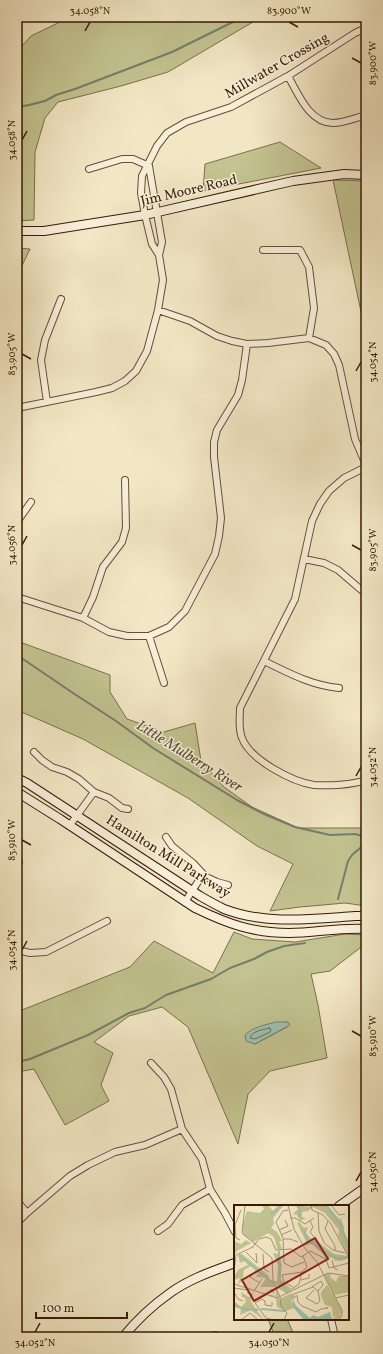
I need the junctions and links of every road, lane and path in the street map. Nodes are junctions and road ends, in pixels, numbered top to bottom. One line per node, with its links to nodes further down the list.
1 (366, 28): 2 (street, Millwater Crossing)
2 (288, 76): 3 (street); 4 (street, Millwater Crossing)
3 (366, 115)
4 (148, 166): 5 (street); 7 (street); 8 (street, Millwater Crossing)
5 (89, 169)
6 (366, 175): 7 (street, Jim Moore Road)
7 (157, 211): 8 (street, Jim Moore Road); 11 (street)
8 (145, 215): 9 (street, Jim Moore Road); 11 (street, Millwater Crossing)
9 (17, 231)
10 (263, 250): 14 (street)
11 (159, 256): 13 (street)
12 (61, 299): 16 (street)
13 (158, 310): 15 (street); 16 (street)
14 (309, 338): 15 (street); 18 (street)
15 (247, 344): 26 (street)
16 (47, 402): 17 (street)
17 (17, 408)
18 (366, 466): 22 (street)
19 (125, 480): 25 (street)
20 (31, 502): 21 (street)
21 (17, 522)
22 (304, 558): 23 (street); 27 (street)
23 (366, 594)
24 (17, 597): 25 (street)
25 (83, 618): 26 (street)
26 (149, 636): 28 (street)
27 (264, 661): 29 (street); 32 (street)
28 (164, 683)
29 (339, 688)
30 (34, 752): 34 (street)
31 (17, 778): 36 (street, Hamilton Mill Parkway)
32 (366, 780)
33 (17, 792): 37 (street, Hamilton Mill Parkway)
34 (94, 792): 35 (street); 36 (street)
35 (128, 809)
36 (76, 815): 37 (street); 41 (street, Hamilton Mill Parkway)
37 (70, 826): 42 (street, Hamilton Mill Parkway)
38 (166, 837): 39 (street)
39 (203, 874): 40 (street); 41 (street)
40 (228, 885)
41 (192, 891): 42 (street); 43 (street, Hamilton Mill Parkway)
42 (185, 902): 45 (street, Hamilton Mill Parkway)
43 (366, 916)
44 (107, 921): 46 (street)
45 (366, 929)
46 (17, 950)
47 (150, 1063): 48 (street)
48 (182, 1129): 50 (street); 53 (street)
49 (366, 1187): 52 (street)
50 (210, 1189): 55 (street); 56 (street)
51 (17, 1201): 53 (street)
52 (340, 1205)
53 (27, 1213): 54 (street)
54 (17, 1223)
55 (234, 1230)
56 (158, 1231)
57 (234, 1263): 59 (street)
58 (331, 1320): 62 (street)
59 (123, 1337)
60 (207, 1337): 61 (street)
61 (218, 1337)
62 (335, 1337)

